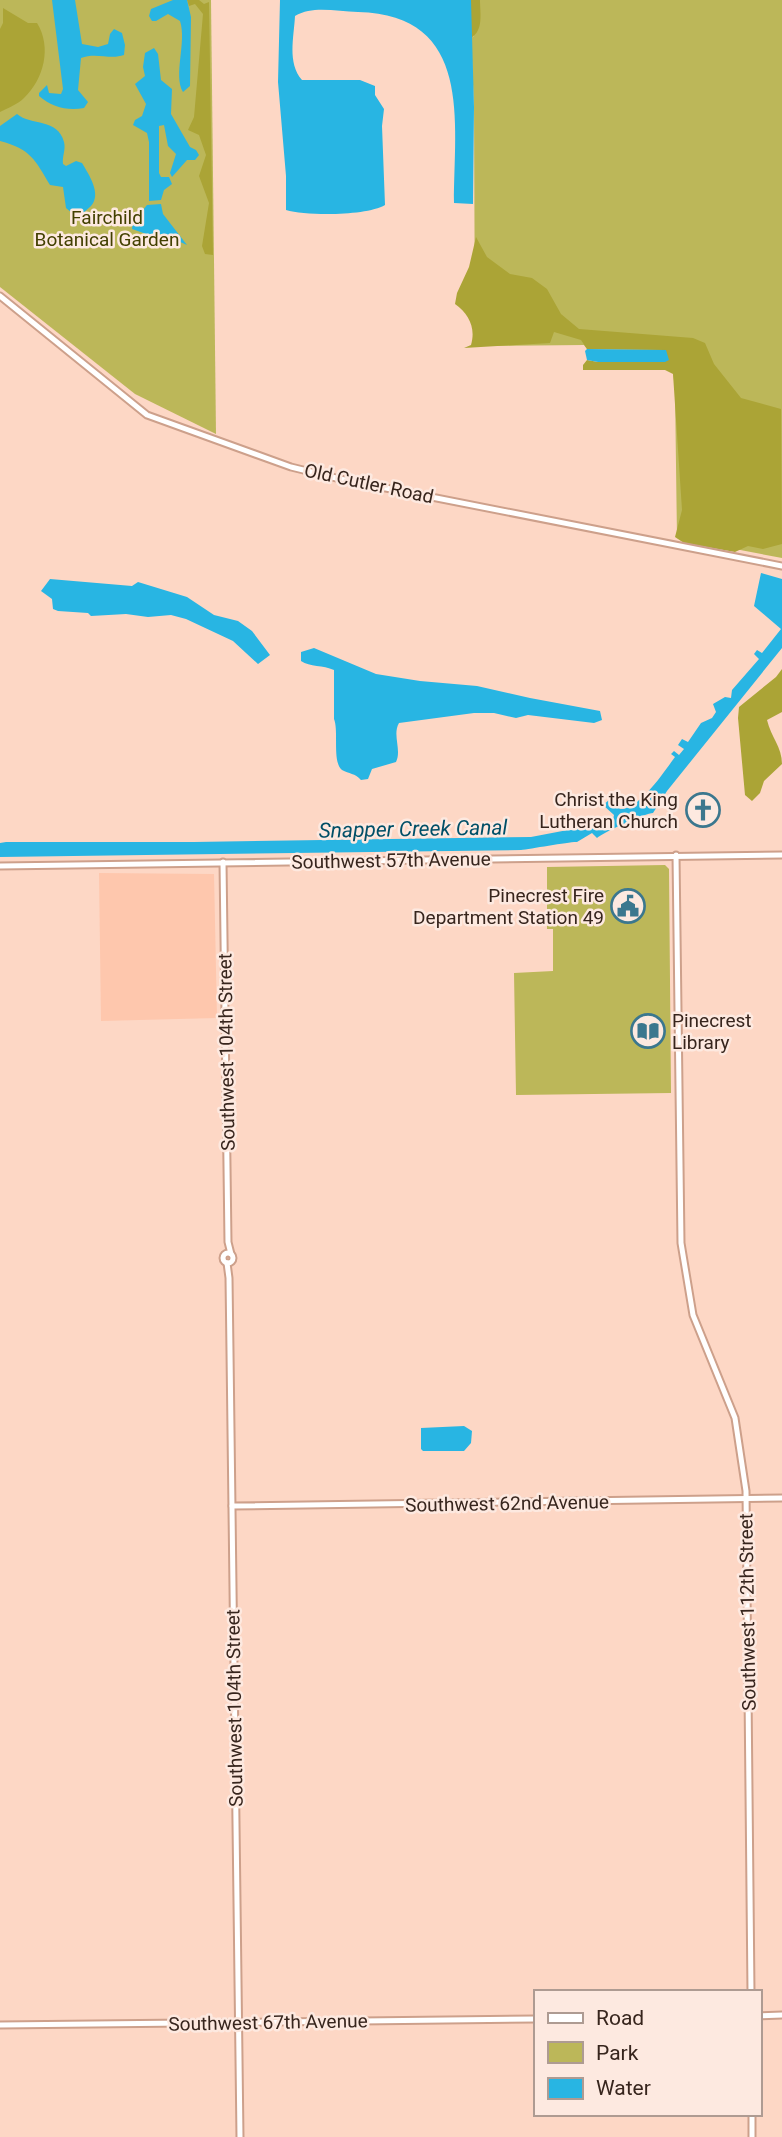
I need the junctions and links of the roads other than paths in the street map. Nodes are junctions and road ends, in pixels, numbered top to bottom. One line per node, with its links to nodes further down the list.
1 (0, 296): 2 (main road, Old Cutler Road)
2 (782, 566)
3 (676, 855): 4 (main road, Southwest 57th Avenue); 5 (main road, Southwest 57th Avenue); 8 (main road, Southwest 112th Street)
4 (782, 855)
5 (223, 862): 6 (main road, Southwest 57th Avenue); 9 (main road, Southwest 104th Street)
6 (0, 866)
7 (782, 1498): 8 (main road, Southwest 62nd Avenue)
8 (746, 1499): 9 (main road, Southwest 62nd Avenue); 10 (main road, Southwest 112th Street)
9 (232, 1507): 14 (main road, Southwest 104th Street)
10 (751, 1990)
11 (782, 2015): 12 (main road)
12 (761, 2016)
13 (534, 2019): 14 (main road, Southwest 67th Avenue)
14 (238, 2021): 15 (main road, Southwest 67th Avenue); 17 (main road, Southwest 104th Street)
15 (0, 2025)
16 (752, 2116): 18 (main road)
17 (240, 2137)
18 (752, 2137)

